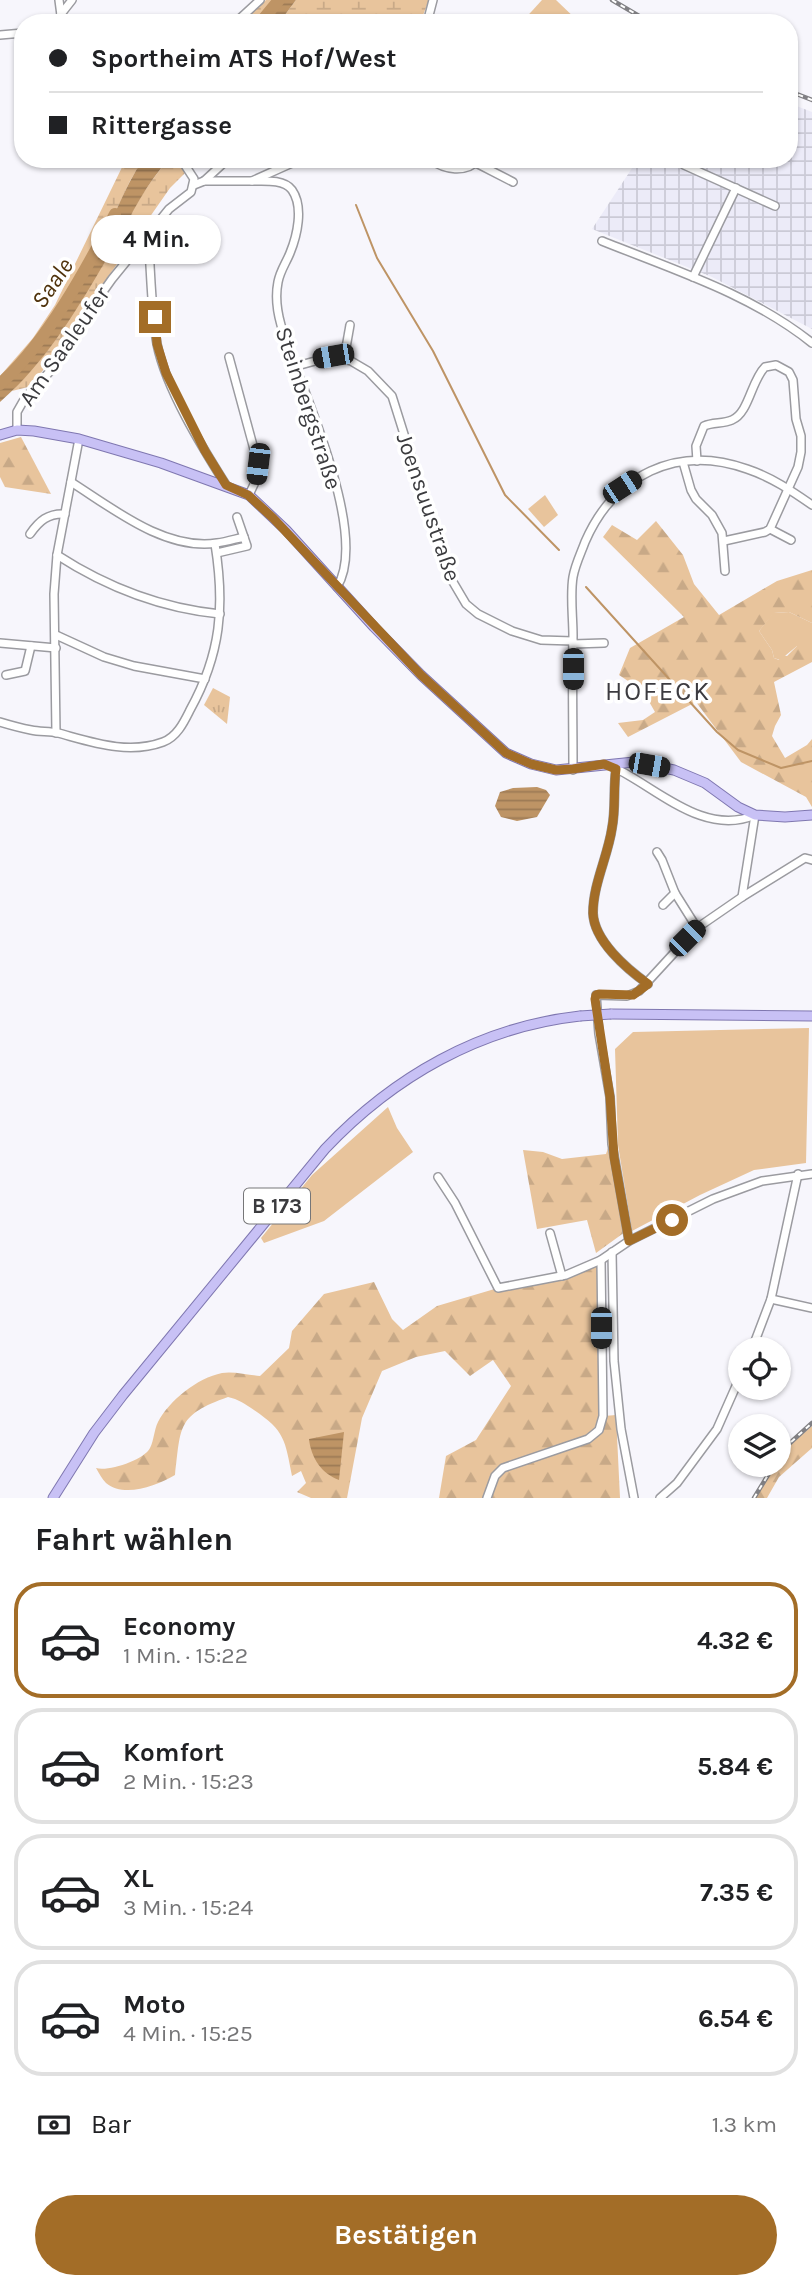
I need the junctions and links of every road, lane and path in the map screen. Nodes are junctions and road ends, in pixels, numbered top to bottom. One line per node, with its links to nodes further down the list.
1 (61, 0): 2 (street)
2 (72, 0): 4 (street)
3 (260, 0): 5 (street)
4 (62, 14)
5 (245, 14)
6 (187, 168): 14 (street)
7 (218, 168): 11 (street)
8 (281, 168): 12 (street)
9 (490, 168): 13 (street)
10 (691, 168): 15 (street)
11 (204, 181): 12 (street); 14 (street)
12 (251, 181): 24 (street, Steinbergstraße)
13 (513, 182)
14 (194, 185): 17 (street, Am Saaleufer)
15 (736, 188): 16 (street); 19 (street)
16 (775, 206)
17 (148, 235): 25 (street, Am Saaleufer); 33 (street)
18 (602, 241): 19 (street)
19 (693, 277): 21 (street)
20 (350, 325): 23 (street)
21 (812, 343)
22 (229, 357): 35 (street)
23 (344, 359): 24 (street); 51 (street, Joensuustraße)
24 (297, 366): 48 (street, Steinbergstraße)
25 (17, 430): 27 (main road); 29 (main road)
26 (812, 434): 28 (street)
27 (0, 435)
28 (801, 436): 30 (street); 34 (street)
29 (79, 439): 32 (street); 33 (main road)
30 (697, 461): 31 (street); 34 (street)
31 (683, 462): 43 (street); 51 (street)
32 (71, 482): 37 (street); 44 (street)
33 (225, 484): 35 (main road)
34 (788, 488): 36 (street); 39 (street)
35 (248, 495): 48 (main road)
36 (812, 505)
37 (65, 514): 40 (street); 46 (street)
38 (237, 517): 41 (street)
39 (769, 529): 42 (street); 43 (street)
40 (30, 534)
41 (244, 537): 44 (street); 45 (street)
42 (792, 540)
43 (724, 541): 47 (street)
44 (215, 544): 45 (street)
45 (217, 553): 49 (street)
46 (57, 555): 49 (street); 50 (street)
47 (725, 571)
48 (337, 587): 61 (main road)
49 (220, 614): 57 (street)
50 (56, 635): 55 (street); 57 (street)
51 (573, 642): 53 (street, Joensuustraße); 61 (street)
52 (0, 643): 54 (street)
53 (604, 643)
54 (32, 646): 55 (street); 56 (street)
55 (56, 649): 59 (street)
56 (6, 675)
57 (205, 679): 59 (street)
58 (0, 722): 59 (street)
59 (56, 733)
60 (604, 764): 61 (main road); 62 (street); 63 (main road)
61 (573, 769)
62 (616, 769): 63 (street); 71 (street)
63 (755, 814): 64 (main road); 68 (street)
64 (812, 815)
65 (657, 852): 67 (street)
66 (812, 860): 68 (street)
67 (675, 893): 69 (street); 70 (street)
68 (742, 897): 70 (street)
69 (663, 905)
70 (697, 928): 71 (street)
71 (648, 984): 77 (street)
72 (812, 1016): 85 (main road, B 173, bridge)
73 (798, 1174): 74 (street); 77 (street); 81 (street)
74 (812, 1174)
75 (438, 1177): 80 (street)
76 (550, 1233): 80 (street)
77 (629, 1241): 78 (street)
78 (612, 1252): 79 (street); 87 (street)
79 (601, 1260): 80 (street); 86 (street)
80 (562, 1276)
81 (771, 1299): 82 (street); 83 (street)
82 (812, 1308)
83 (757, 1337)
84 (730, 1400): 88 (street)
85 (53, 1498)
86 (487, 1498)
87 (634, 1498)
88 (660, 1498)

